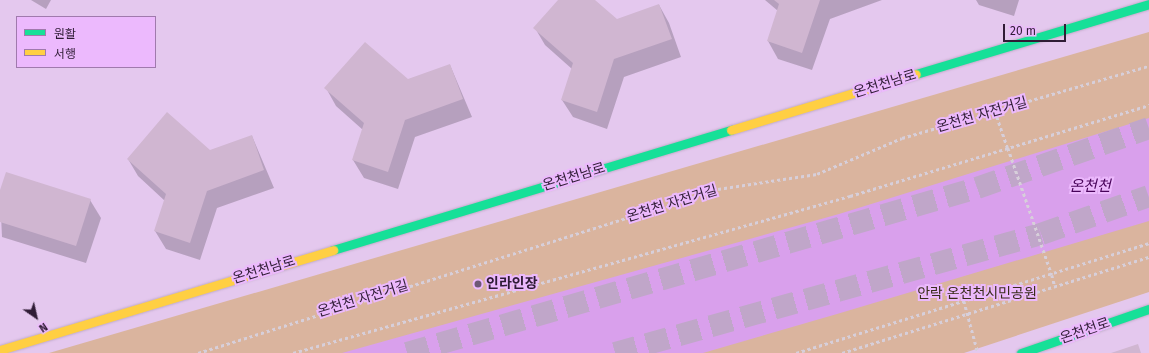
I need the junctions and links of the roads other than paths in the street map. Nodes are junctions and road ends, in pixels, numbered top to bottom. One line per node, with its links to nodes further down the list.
1 (1149, 4): 3 (street, 온천천남로)
2 (1149, 309): 4 (street, 온천천로)
3 (0, 350)
4 (1021, 353)

